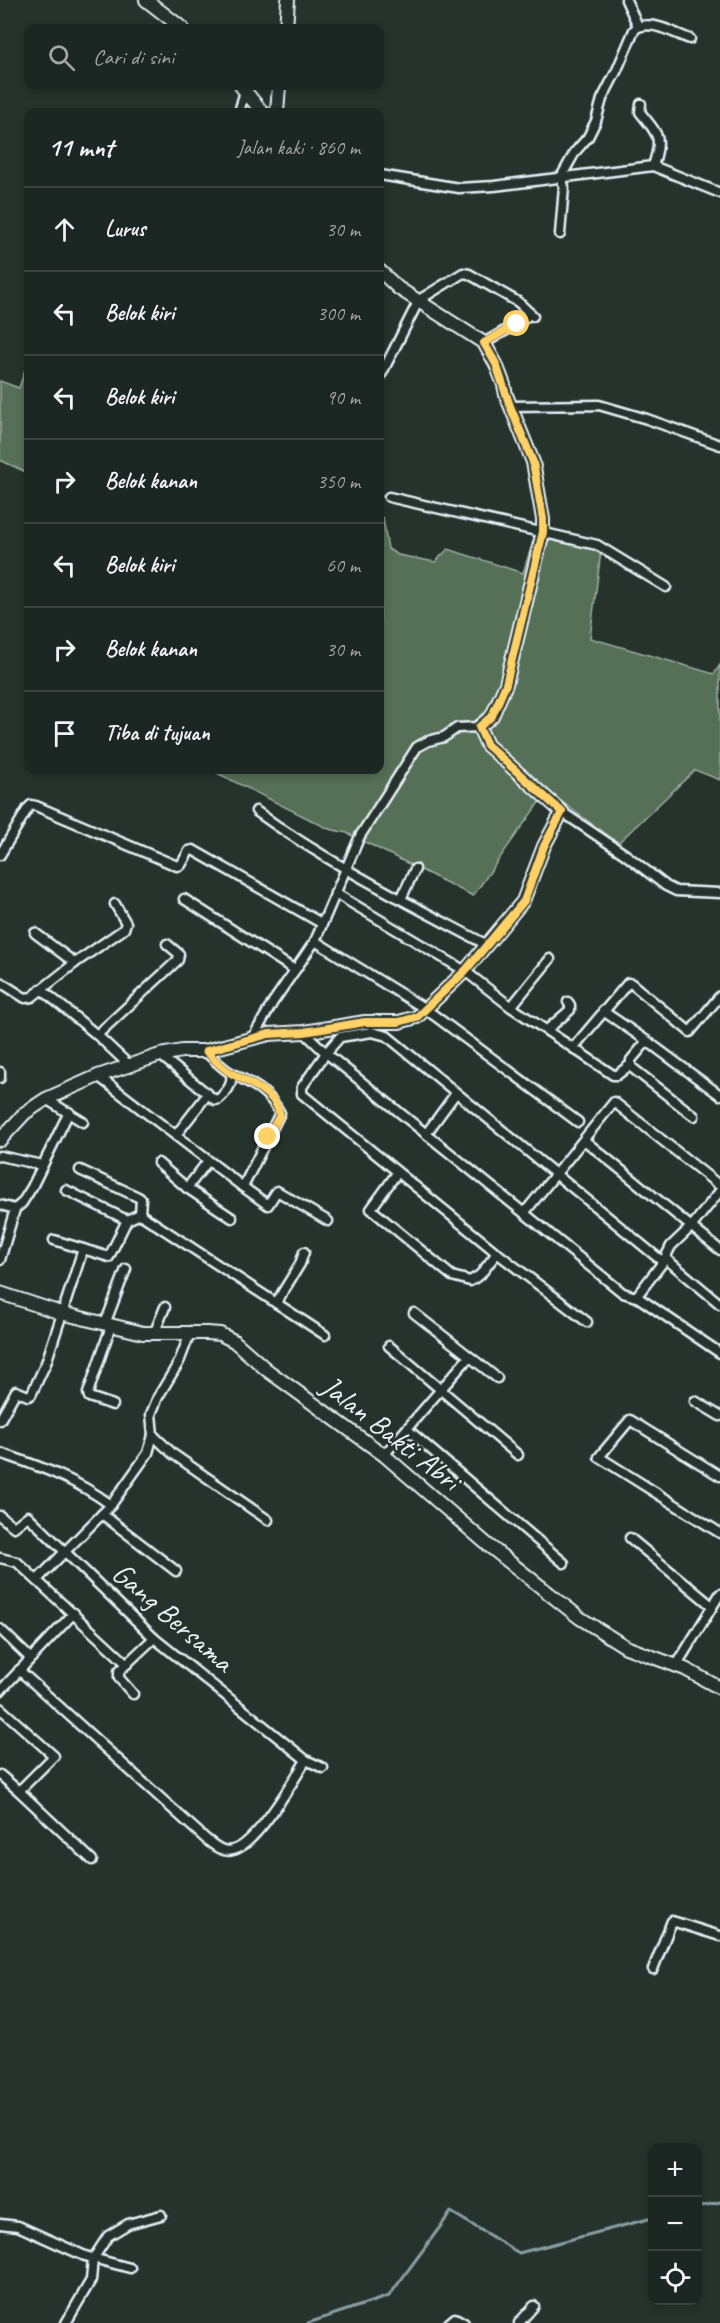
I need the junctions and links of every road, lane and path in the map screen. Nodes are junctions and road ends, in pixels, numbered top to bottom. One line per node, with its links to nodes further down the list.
1 (146, 0): 4 (street)
2 (288, 0): 5 (street)
3 (626, 0): 6 (street)
4 (177, 24)
5 (286, 24)
6 (638, 26): 7 (street); 17 (street)
7 (690, 39)
8 (243, 90): 12 (street)
9 (245, 90): 13 (street)
10 (279, 90): 14 (street)
11 (641, 104): 15 (street)
12 (239, 108)
13 (259, 108)
14 (277, 108)
15 (653, 166): 17 (street); 18 (street)
16 (384, 176): 17 (street)
17 (561, 177): 19 (street)
18 (720, 193)
19 (560, 234)
20 (384, 276): 21 (street)
21 (419, 300): 22 (street); 22 (street); 23 (street)
22 (484, 343): 24 (street)
23 (384, 369)
24 (510, 406): 25 (street); 27 (street)
25 (720, 445)
26 (389, 497): 27 (street)
27 (543, 532): 28 (street); 29 (street)
28 (666, 587)
29 (479, 727): 31 (street); 33 (street)
30 (256, 811): 33 (street)
31 (562, 812): 36 (street); 44 (street)
32 (0, 855): 40 (street)
33 (345, 868): 35 (street); 38 (street)
34 (415, 869): 38 (street)
35 (335, 893): 40 (street); 48 (street)
36 (720, 893)
37 (184, 898): 47 (street)
38 (401, 899): 44 (street)
39 (115, 904): 46 (street)
40 (321, 923): 42 (street)
41 (35, 933): 46 (street)
42 (315, 941): 47 (street); 54 (street)
43 (167, 944): 58 (street)
44 (487, 945): 48 (street)
45 (550, 959): 53 (street)
46 (75, 963): 50 (street)
47 (295, 970): 59 (street)
48 (465, 971): 53 (street); 54 (street)
49 (0, 982): 50 (street)
50 (41, 989): 58 (street)
51 (720, 996): 55 (street)
52 (568, 1002): 56 (street)
53 (511, 1007): 56 (street)
54 (427, 1010): 57 (street); 78 (street)
55 (603, 1011): 60 (street); 61 (street)
56 (547, 1030): 61 (street)
57 (304, 1032): 59 (street); 63 (street)
58 (97, 1035): 65 (street)
59 (253, 1037): 62 (street)
60 (647, 1041): 66 (street); 73 (street)
61 (573, 1048): 66 (street)
62 (206, 1051): 64 (street); 68 (street)
63 (326, 1053): 71 (street); 79 (street); 88 (street)
64 (160, 1055): 65 (street); 72 (street)
65 (129, 1065): 69 (street)
66 (630, 1065): 76 (street)
67 (0, 1072): 70 (street)
68 (231, 1073): 72 (street); 91 (street)
69 (98, 1076): 74 (street); 80 (street)
70 (0, 1078)
71 (456, 1093): 79 (street); 89 (street)
72 (207, 1095): 80 (street)
73 (720, 1095)
74 (46, 1099): 75 (street); 81 (street)
75 (69, 1112): 77 (street); 86 (street)
76 (694, 1116)
77 (83, 1122)
78 (578, 1122)
79 (426, 1134): 97 (street)
80 (176, 1135): 84 (street)
81 (0, 1140)
82 (584, 1140): 89 (street); 90 (street); 102 (street)
83 (0, 1156): 86 (street)
84 (208, 1161): 91 (street); 92 (street)
85 (158, 1163): 92 (street)
86 (42, 1165): 96 (street)
87 (80, 1170): 98 (street)
88 (397, 1173): 107 (street); 107 (street)
89 (555, 1175): 97 (street); 109 (street)
90 (720, 1186)
91 (243, 1187): 101 (street)
92 (187, 1188): 99 (street)
93 (66, 1190): 100 (street)
94 (718, 1196): 102 (street)
95 (0, 1205): 96 (street)
96 (15, 1209): 108 (street)
97 (525, 1212): 112 (street)
98 (140, 1214): 100 (street); 113 (street)
99 (232, 1218)
100 (127, 1220): 104 (street)
101 (328, 1221)
102 (692, 1226): 105 (street); 109 (street)
103 (54, 1240): 104 (street)
104 (83, 1249): 116 (street)
105 (720, 1250)
106 (303, 1252): 113 (street)
107 (497, 1253): 118 (street)
108 (0, 1260)
109 (664, 1260): 112 (street); 114 (street)
110 (126, 1269): 119 (street)
111 (0, 1293): 116 (street, Jalan Bakti Abri)
112 (636, 1296): 124 (street)
113 (276, 1303): 122 (street)
114 (720, 1304)
115 (165, 1307): 121 (street)
116 (61, 1313): 119 (street, Jalan Bakti Abri); 131 (street)
117 (414, 1313): 125 (street)
118 (587, 1322)
119 (108, 1325): 121 (street, Jalan Bakti Abri); 129 (street)
120 (190, 1331): 121 (street, Jalan Bakti Abri); 133 (street); 135 (street, Jalan Bakti Abri)
121 (154, 1334)
122 (325, 1335)
123 (389, 1346): 127 (street)
124 (720, 1353)
125 (469, 1357): 126 (street); 127 (street)
126 (497, 1378)
127 (441, 1390): 132 (street); 136 (street)
128 (695, 1401): 130 (street)
129 (113, 1405)
130 (720, 1416)
131 (0, 1420)
132 (406, 1429): 135 (street); 146 (street)
133 (153, 1435): 138 (street); 141 (street)
134 (0, 1453): 138 (street)
135 (384, 1455): 156 (street, Jalan Bakti Abri)
136 (518, 1455)
137 (720, 1476): 142 (street)
138 (111, 1505): 139 (street)
139 (102, 1514): 144 (street); 147 (street)
140 (0, 1516): 144 (street, Gang Bersama)
141 (268, 1520)
142 (720, 1533)
143 (630, 1538): 150 (street)
144 (64, 1552): 148 (street); 153 (street, Gang Bersama)
145 (0, 1558): 148 (street)
146 (564, 1563)
147 (176, 1571)
148 (37, 1580): 151 (street)
149 (720, 1594): 150 (street)
150 (712, 1606): 156 (street)
151 (74, 1613): 154 (street); 155 (street)
152 (0, 1629): 154 (street)
153 (154, 1638): 155 (street); 162 (street, Gang Bersama)
154 (30, 1658): 157 (street)
155 (127, 1664): 160 (street)
156 (676, 1666): 158 (street, Jalan Bakti Abri)
157 (20, 1670): 159 (street); 162 (street)
158 (720, 1688)
159 (0, 1691)
160 (133, 1694)
161 (0, 1708): 165 (street)
162 (306, 1760): 163 (street, Gang Bersama)
163 (323, 1768)
164 (0, 1775): 165 (street)
165 (19, 1791): 166 (street)
166 (92, 1860)
167 (720, 1936): 168 (street)
168 (653, 1969)
169 (161, 2215): 171 (street)
170 (0, 2224): 171 (street)
171 (93, 2259): 172 (street); 174 (street)
172 (130, 2268)
173 (534, 2306): 177 (street)
174 (66, 2323)
175 (449, 2323): 176 (street)
176 (464, 2323)
177 (519, 2323)

